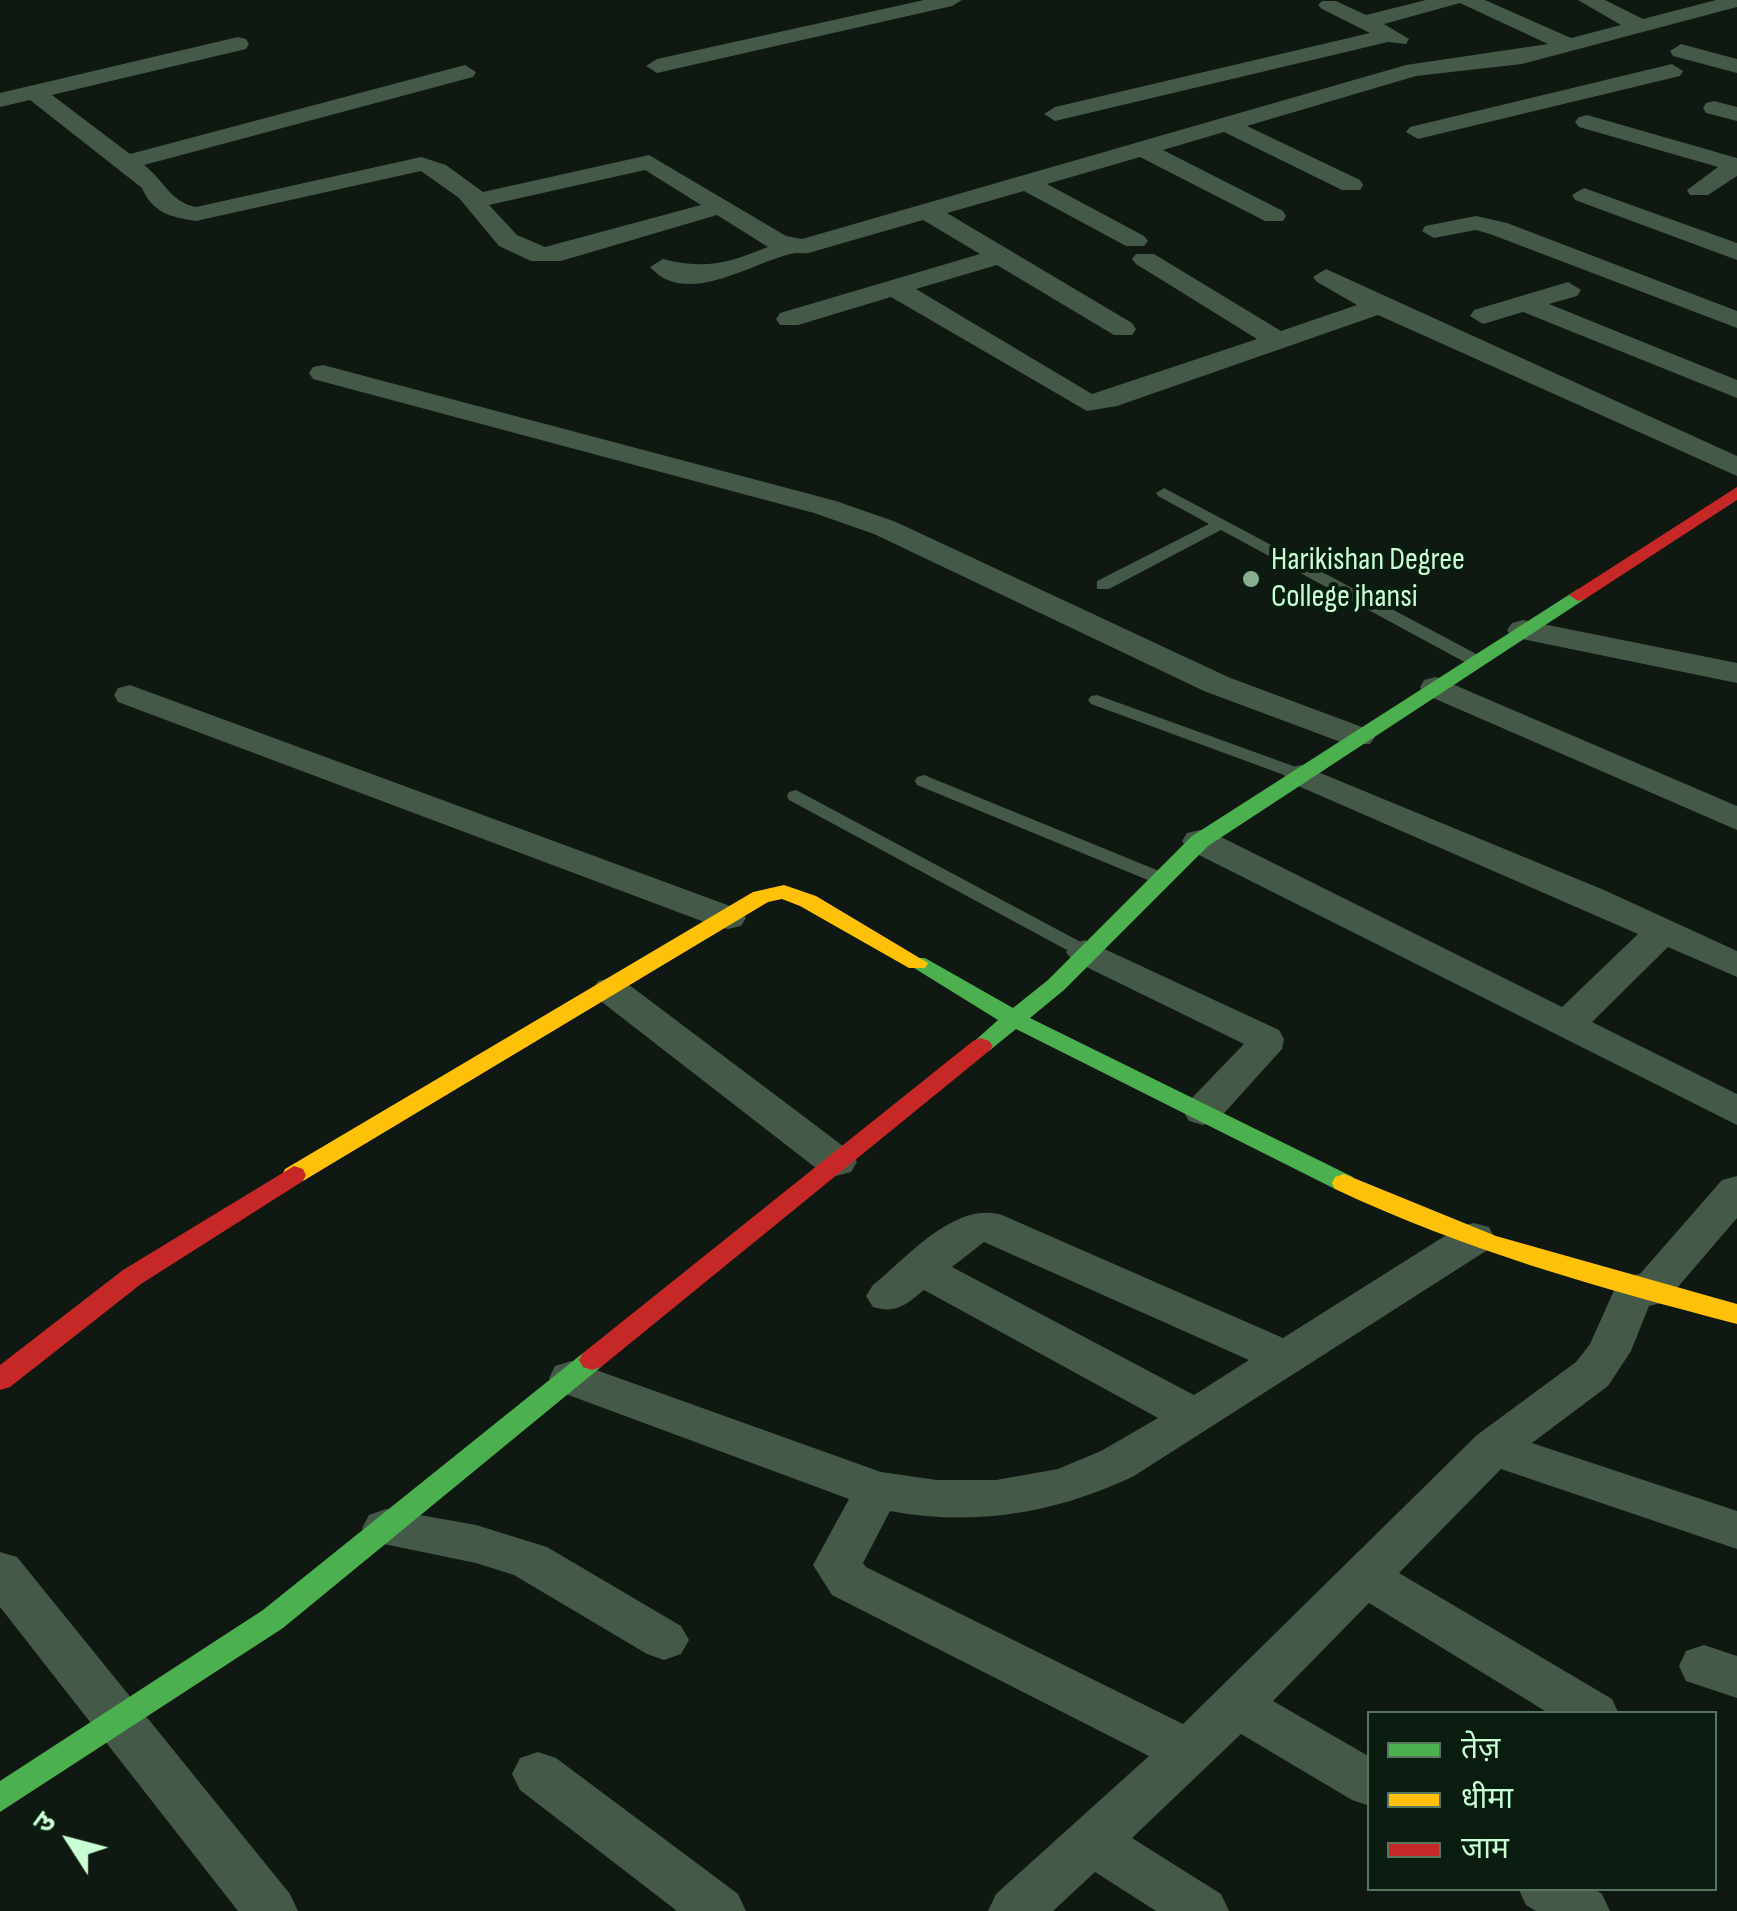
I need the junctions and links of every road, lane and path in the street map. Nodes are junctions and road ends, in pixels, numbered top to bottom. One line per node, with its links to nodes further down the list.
1 (952, 0): 14 (street)
2 (1451, 0): 7 (street)
3 (1468, 0): 11 (street)
4 (1588, 0): 8 (street)
5 (1737, 1): 8 (street)
6 (1329, 5): 7 (street)
7 (1364, 22): 9 (street)
8 (1645, 28): 11 (street)
9 (1391, 35): 13 (street); 20 (street)
10 (238, 44): 17 (street)
11 (1571, 46): 12 (street)
12 (1486, 61): 13 (street); 18 (street)
13 (1450, 64): 22 (street)
14 (657, 66)
15 (1737, 66): 18 (street)
16 (465, 72): 25 (street)
17 (34, 92): 19 (street); 25 (street)
18 (1558, 98): 23 (street)
19 (0, 100)
20 (1055, 114)
21 (1587, 122): 28 (street)
22 (1223, 123): 24 (street); 27 (street)
23 (1418, 132)
24 (1140, 148): 26 (street); 33 (street)
25 (125, 162): 30 (street)
26 (1026, 182): 32 (street); 48 (street)
27 (1351, 186)
28 (1700, 190)
29 (1584, 195): 36 (street)
30 (470, 196): 31 (street); 31 (street)
31 (722, 206): 35 (street)
32 (926, 211): 35 (street); 37 (street)
33 (1274, 216)
34 (1434, 231): 46 (street)
35 (790, 248): 38 (street)
36 (1737, 252)
37 (1000, 256): 40 (street); 47 (street)
38 (662, 267)
39 (1326, 277): 43 (street)
40 (894, 287): 45 (street); 48 (street)
41 (1568, 290): 42 (street)
42 (1525, 304): 44 (street); 50 (street)
43 (1379, 306): 48 (street); 51 (street)
44 (1483, 316)
45 (789, 319)
46 (1737, 320)
47 (1123, 329)
48 (1279, 341)
49 (322, 374): 62 (street)
50 (1737, 390)
51 (1737, 466)
52 (1164, 493): 54 (lane)
53 (1729, 505): 56 (street)
54 (1221, 524): 55 (lane); 57 (lane)
55 (1102, 585)
56 (1524, 630): 57 (street); 58 (street)
57 (1476, 661): 59 (street)
58 (1737, 672)
59 (1436, 687): 62 (street); 66 (street)
60 (130, 695): 69 (street)
61 (1097, 700): 63 (lane)
62 (1358, 738): 63 (street)
63 (1300, 775): 67 (street); 70 (street)
64 (924, 780): 68 (lane)
65 (796, 796): 71 (lane)
66 (1737, 818)
67 (1200, 841): 68 (street); 75 (street)
68 (1162, 879): 71 (street)
69 (728, 918): 73 (street); 74 (street)
70 (1663, 931): 72 (street); 75 (street)
71 (1085, 952): 74 (street); 76 (street)
72 (1737, 965)
73 (612, 990): 78 (street); 85 (street)
74 (1014, 1019): 76 (street); 78 (street)
75 (1566, 1026): 77 (street)
76 (1203, 1111): 80 (street)
77 (1737, 1111)
78 (836, 1162): 84 (street)
79 (1737, 1190): 81 (street)
80 (1474, 1238): 81 (street); 83 (street)
81 (1643, 1290): 82 (street); 87 (street)
82 (1737, 1314)
83 (1286, 1358): 86 (street); 86 (street)
84 (571, 1378): 88 (street); 89 (street)
85 (0, 1380)
86 (1195, 1417): 88 (street)
87 (1494, 1448): 90 (street); 92 (street)
88 (878, 1490): 97 (street)
89 (386, 1528): 93 (street); 96 (street)
90 (1737, 1530)
91 (0, 1572): 96 (street)
92 (1365, 1576): 94 (street); 95 (street)
93 (664, 1640)
94 (1236, 1705): 97 (street); 99 (street)
95 (1589, 1711)
96 (117, 1722): 100 (street); 103 (street)
97 (1189, 1752): 101 (street)
98 (538, 1774): 104 (street)
99 (1367, 1782)
100 (0, 1798)
101 (1094, 1842): 105 (street); 106 (street)
102 (1550, 1891): 107 (street)
103 (271, 1911)
104 (719, 1911)
105 (1015, 1911)
106 (1202, 1911)
107 (1584, 1911)

